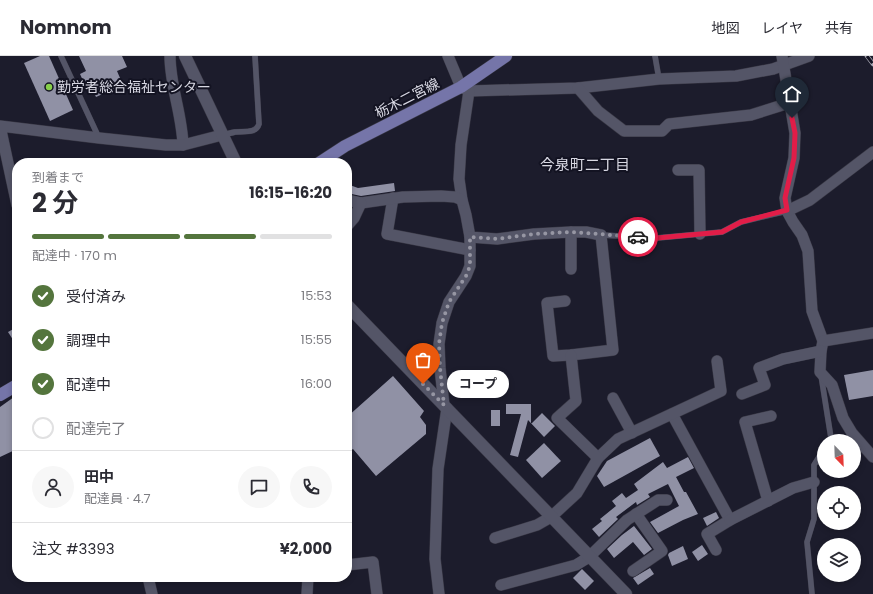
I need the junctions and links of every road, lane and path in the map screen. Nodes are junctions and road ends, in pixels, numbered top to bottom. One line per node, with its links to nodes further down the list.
1 (61, 56): 15 (lane)
2 (170, 56): 16 (street)
3 (184, 56): 14 (street)
4 (255, 56): 14 (lane)
5 (448, 56): 12 (street)
6 (506, 56): 12 (main road, 栃木二宮線)
7 (655, 56): 10 (lane)
8 (809, 56): 9 (street)
9 (783, 60): 10 (street); 13 (street)
10 (658, 79): 11 (street)
11 (578, 88): 12 (street); 13 (street)
12 (465, 89): 19 (main road, 栃木二宮線); 23 (street)
13 (790, 103): 26 (street)
14 (222, 136): 16 (street); 18 (street)
15 (99, 138): 16 (street); 21 (street)
16 (183, 145)
17 (873, 152): 26 (street)
18 (233, 158)
19 (327, 158)
20 (678, 170): 30 (street)
21 (12, 182)
22 (393, 198): 23 (street); 25 (street); 32 (street)
23 (462, 200): 31 (street)
24 (352, 201): 25 (street)
25 (361, 203): 27 (street)
26 (787, 210): 30 (lane); 37 (street)
27 (352, 220)
28 (571, 232): 29 (street); 31 (street); 33 (street)
29 (601, 234): 30 (lane); 38 (street)
30 (700, 234)
31 (470, 237): 32 (street)
32 (470, 250): 45 (street)
33 (571, 269)
34 (565, 301): 38 (street)
35 (352, 310): 45 (street)
36 (873, 333): 37 (street)
37 (822, 346): 40 (street); 42 (street)
38 (571, 355): 51 (street)
39 (716, 361): 46 (street)
40 (820, 372): 49 (lane); 50 (street)
41 (12, 388): 43 (main road)
42 (742, 394)
43 (0, 395)
44 (613, 398): 48 (street)
45 (445, 407): 57 (street); 70 (street)
46 (672, 414): 48 (street); 58 (street)
47 (771, 416): 55 (street)
48 (632, 433): 51 (street)
49 (829, 434)
50 (873, 457)
51 (598, 458): 57 (street)
52 (817, 460): 53 (lane)
53 (814, 482): 55 (street); 72 (lane)
54 (667, 500): 56 (street)
55 (768, 501): 58 (street)
56 (636, 514): 61 (street); 63 (street)
57 (551, 517): 59 (street); 61 (street)
58 (730, 520): 60 (street)
59 (495, 538)
60 (716, 550)
61 (589, 556): 66 (street); 71 (street)
62 (352, 564): 69 (street)
63 (633, 571)
64 (149, 582): 67 (street)
65 (308, 582): 68 (street)
66 (501, 585)
67 (152, 594)
68 (307, 594)
69 (377, 594)
70 (439, 594)
71 (626, 594)
72 (812, 594)

